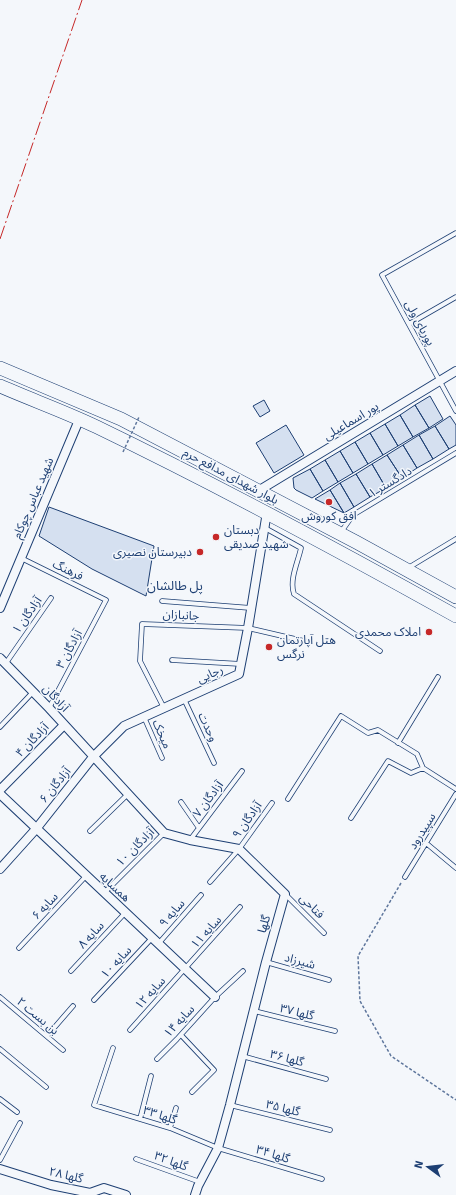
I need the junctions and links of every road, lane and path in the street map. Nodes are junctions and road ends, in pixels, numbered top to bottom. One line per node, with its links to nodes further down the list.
1 (456, 233): 3 (lane, پوریای ولی)
2 (456, 297): 3 (lane)
3 (409, 324): 6 (lane, پوریای ولی)
4 (0, 368): 13 (main road, بلوار شهدای مدافع حرم)
5 (456, 371): 6 (street, پور اسماعیلی)
6 (439, 381): 8 (lane, پوریای ولی); 13 (street, پور اسماعیلی)
7 (0, 386): 10 (main road, بلوار شهدای مدافع حرم)
8 (456, 411)
9 (139, 417): 11 (path, bridge)
10 (79, 420): 14 (main road, بلوار شهدای مدافع حرم); 18 (street, شهید عباس چوکام)
11 (123, 452)
12 (456, 453): 16 (lane, دادگستر ۱)
13 (258, 491): 16 (main road, بلوار شهدای مدافع حرم)
14 (267, 512): 15 (street); 26 (main road, بلوار شهدای مدافع حرم)
15 (265, 528): 25 (street); 29 (lane)
16 (340, 534): 19 (main road, بلوار شهدای مدافع حرم)
17 (456, 538): 19 (lane)
18 (21, 558): 22 (lane, فرهنگ); 24 (street, شهید عباس چوکام)
19 (406, 570): 20 (main road, بلوار شهدای مدافع حرم)
20 (456, 597)
21 (51, 598): 30 (lane, آزادگان ۱)
22 (106, 600): 36 (lane, آزادگان ۳)
23 (162, 602): 25 (lane)
24 (0, 608)
25 (252, 608): 27 (street)
26 (456, 616)
27 (248, 628): 28 (lane, جانبازان); 32 (street); 37 (lane, جانبازان)
28 (308, 642)
29 (380, 651)
30 (3, 660): 34 (street, آزادگان)
31 (172, 660): 32 (lane)
32 (242, 664): 35 (street, رجایی)
33 (438, 677): 41 (lane)
34 (34, 692): 36 (street, آزادگان); 40 (lane)
35 (184, 699): 37 (street, رجایی); 44 (lane, وحدت)
36 (49, 708): 39 (street, آزادگان)
37 (164, 708): 38 (street, رجایی)
38 (144, 717): 42 (street, رجایی); 43 (lane, میخک)
39 (64, 725): 42 (street, آزادگان); 48 (street, آزادگان ۴)
40 (0, 727)
41 (398, 743): 45 (lane); 52 (lane)
42 (93, 757): 50 (street); 56 (street, آزادگان ۶)
43 (162, 758)
44 (214, 763)
45 (422, 768): 47 (lane); 55 (lane)
46 (242, 771): 57 (lane, آزادگان ۷)
47 (456, 789)
48 (0, 790)
49 (0, 794): 56 (street, همسایه)
50 (128, 794): 58 (lane); 59 (street)
51 (456, 794): 61 (lane, سپیدرود)
52 (288, 799)
53 (181, 802): 57 (lane)
54 (272, 803): 62 (lane, آزادگان ۹)
55 (351, 818)
56 (36, 828): 64 (street, آزادگان ۶); 65 (street, همسایه)
57 (199, 828): 60 (lane, آزادگان ۷)
58 (90, 831)
59 (164, 833): 60 (street); 68 (lane, آزادگان ۱۰)
60 (190, 840): 62 (street)
61 (426, 843): 63 (lane); 66 (lane, سپیدرود)
62 (239, 849): 67 (lane, آزادگان ۹); 69 (street)
63 (456, 868)
64 (0, 869)
65 (86, 876): 68 (street, همسایه); 75 (lane, سایه ۶)
66 (405, 877): 100 (path)
67 (210, 882)
68 (104, 893): 72 (street, همسایه)
69 (285, 894): 73 (lane, فتاحی); 76 (street, گلها)
70 (201, 895): 74 (lane, سایه ۹)
71 (240, 907): 77 (lane, سایه ۱۱)
72 (126, 913): 74 (street, همسایه); 78 (lane, سایه ۸)
73 (324, 933)
74 (155, 941): 77 (street, همسایه); 83 (lane, سایه ۱۰)
75 (19, 948)
76 (266, 962): 80 (lane, شیرزاد); 85 (street, گلها)
77 (186, 969): 82 (street, همسایه); 86 (lane, سایه ۱۲)
78 (71, 971)
79 (243, 971): 82 (lane, سایه ۱۴)
80 (329, 980)
81 (0, 997): 89 (lane, بن بست ۲)
82 (215, 997): 88 (lane, سایه ۱۴)
83 (94, 1000)
84 (73, 1006): 89 (lane)
85 (253, 1011): 87 (lane, گلها ۳۷); 93 (street, گلها)
86 (130, 1030)
87 (335, 1032)
88 (181, 1035): 94 (lane, سایه ۱۴); 98 (lane)
89 (46, 1036): 92 (lane, بن بست ۲)
90 (113, 1048): 104 (lane, گلها ۳۳)
91 (0, 1049): 97 (lane)
92 (63, 1050)
93 (242, 1056): 96 (lane, گلها ۳۶); 101 (street, گلها)
94 (157, 1059)
95 (151, 1076): 104 (lane)
96 (326, 1079)
97 (46, 1087)
98 (192, 1092)
99 (0, 1099): 103 (lane)
100 (456, 1100)
101 (230, 1105): 107 (lane, گلها ۳۵); 108 (street, گلها)
102 (176, 1108): 106 (lane)
103 (17, 1112)
104 (140, 1119): 106 (lane, گلها ۳۳)
105 (20, 1123): 110 (lane)
106 (170, 1128): 108 (lane, گلها ۳۳)
107 (330, 1130)
108 (218, 1148): 112 (lane, گلها ۳۴); 113 (street, گلها)
109 (136, 1159): 113 (lane, گلها ۳۲)
110 (0, 1160)
111 (0, 1169): 114 (street, گلها ۲۸)
112 (322, 1179)
113 (200, 1182): 115 (street, گلها)
114 (126, 1195)
115 (196, 1195)

